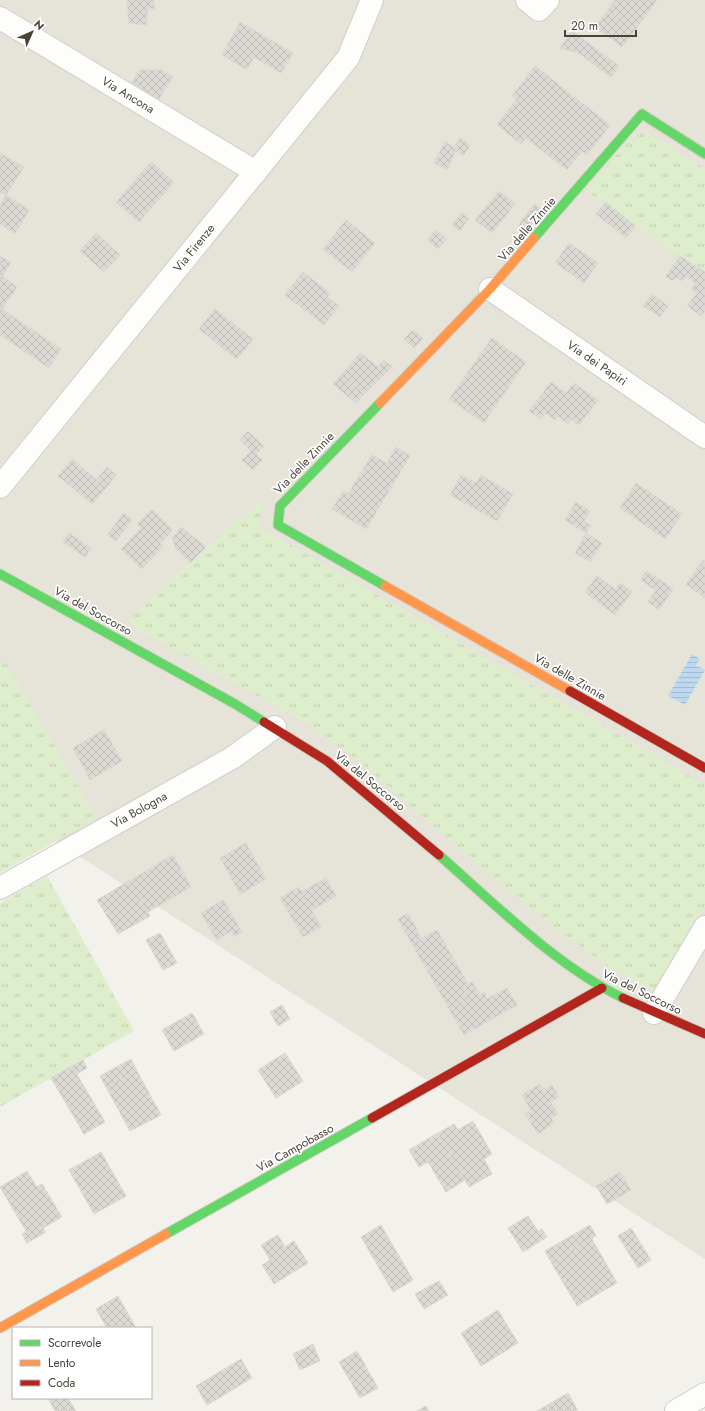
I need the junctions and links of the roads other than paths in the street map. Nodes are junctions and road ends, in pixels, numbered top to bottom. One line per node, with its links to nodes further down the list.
1 (372, 0): 6 (street, Via Firenze)
2 (527, 0): 3 (street)
3 (548, 0)
4 (0, 18): 6 (street, Via Ancona)
5 (705, 154): 7 (street, Via delle Zinnie)
6 (256, 172): 9 (street, Via Firenze)
7 (490, 289): 8 (street, Via dei Papiri); 12 (street, Via delle Zinnie)
8 (705, 437)
9 (0, 487)
10 (0, 574): 11 (street, Via del Soccorso)
11 (275, 727): 13 (street, Via Bologna); 15 (street, Via del Soccorso)
12 (705, 768)
13 (0, 888)
14 (705, 927): 16 (street)
15 (602, 988): 16 (street, Via del Soccorso); 18 (street, Via Campobasso)
16 (654, 1014): 17 (street, Via del Soccorso)
17 (705, 1034)
18 (0, 1328)
19 (705, 1394): 20 (street)
20 (676, 1411)

